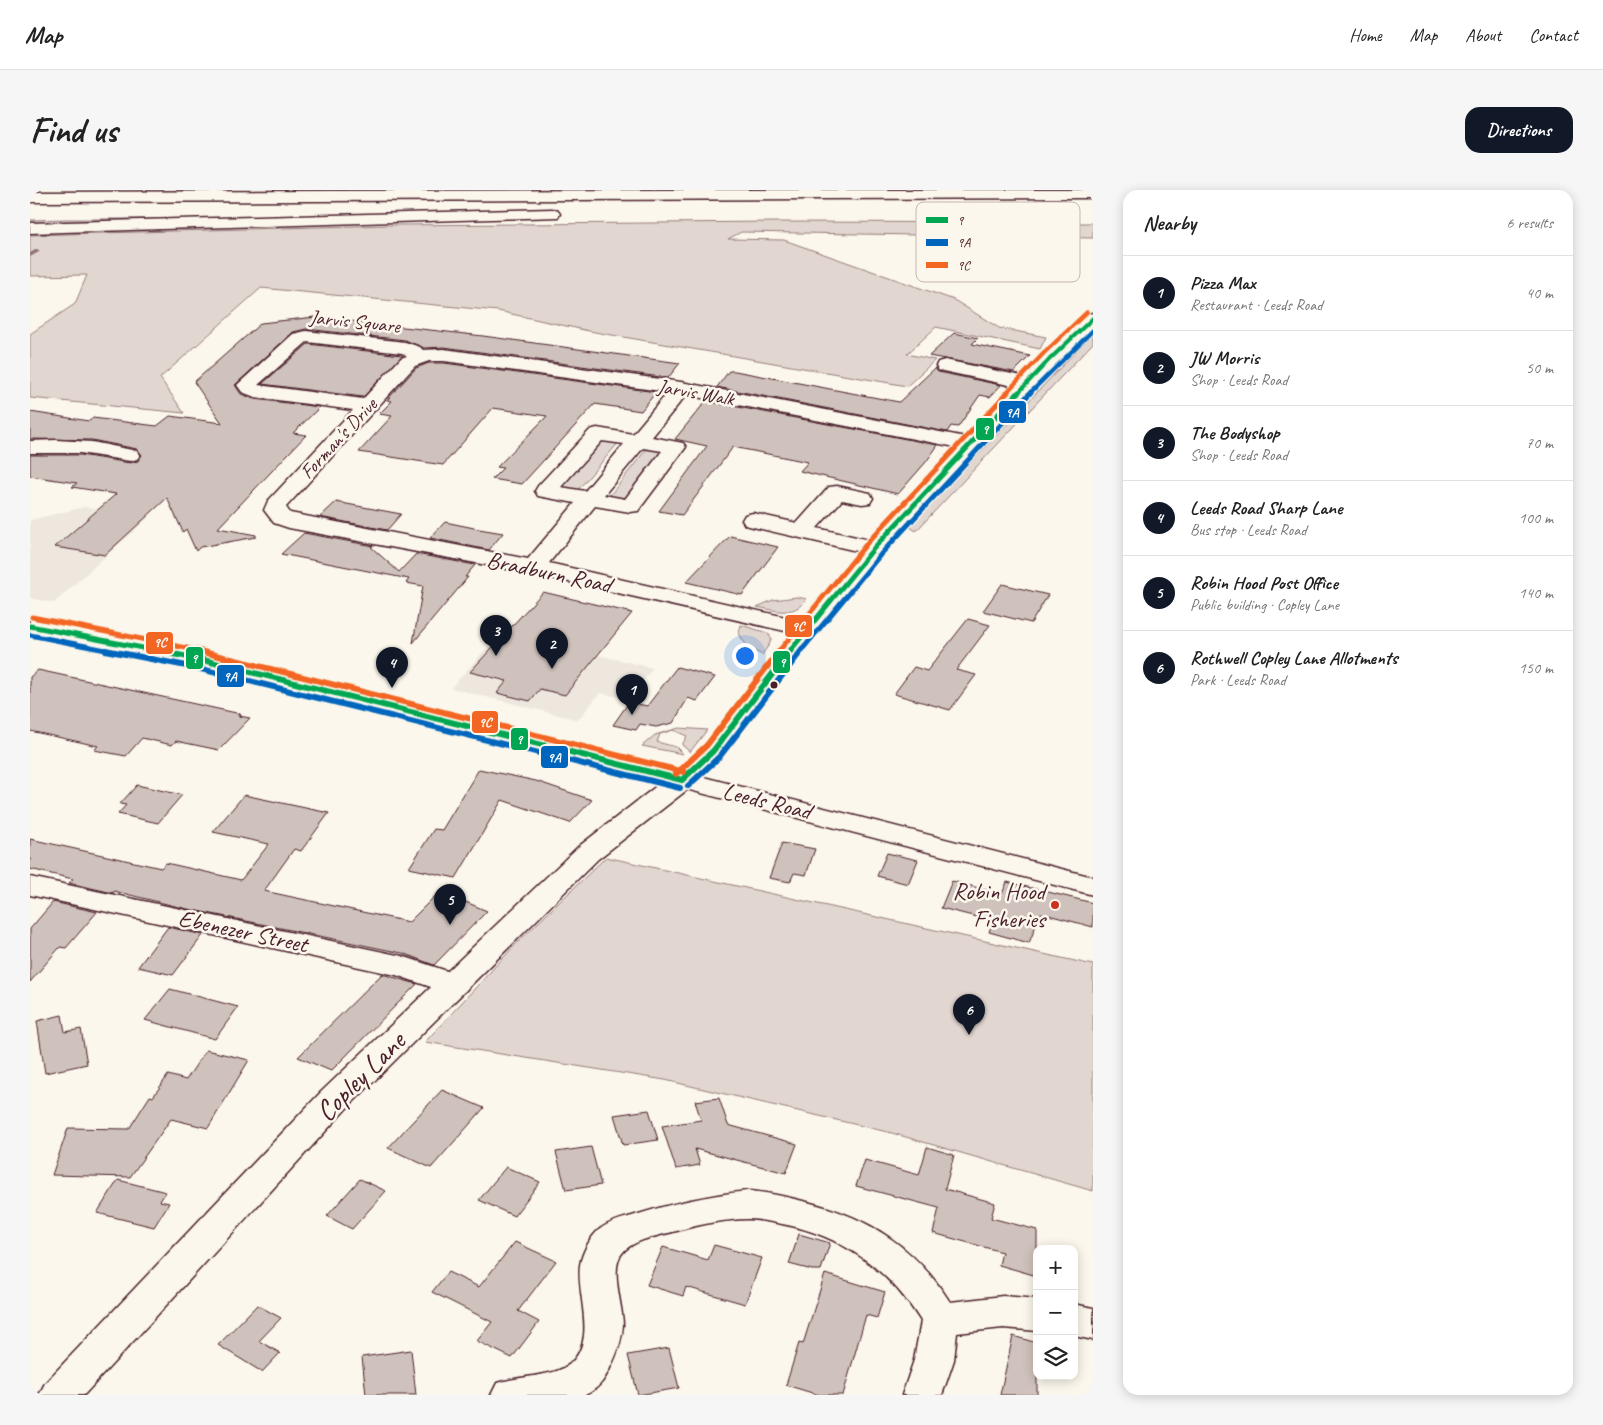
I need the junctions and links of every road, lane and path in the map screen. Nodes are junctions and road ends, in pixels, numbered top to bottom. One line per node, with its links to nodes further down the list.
1 (1093, 194): 2 (main road)
2 (30, 198)
3 (30, 213): 4 (main road)
4 (552, 214): 5 (main road); 6 (main road)
5 (572, 214)
6 (30, 228)
7 (1093, 318): 10 (main road, Copley Lane)
8 (419, 356): 11 (main road, Jarvis Walk); 12 (main road, Forman's Drive); 12 (main road, Jarvis Square)
9 (945, 366): 10 (main road)
10 (1027, 383): 14 (main road, Copley Lane)
11 (681, 388): 13 (main road); 14 (main road, Jarvis Walk)
12 (368, 406): 20 (main road, Forman's Drive)
13 (637, 440): 18 (main road); 18 (main road); 18 (main road)
14 (971, 444): 22 (main road, Copley Lane)
15 (30, 447): 16 (main road)
16 (130, 455)
17 (862, 498): 21 (main road)
18 (589, 499): 23 (main road)
19 (753, 520): 21 (main road)
20 (289, 521): 23 (main road, Bradburn Road)
21 (802, 531): 22 (main road)
22 (874, 548): 25 (main road, Copley Lane)
23 (534, 567): 25 (main road, Bradburn Road)
24 (30, 626): 26 (main road, Leeds Road)
25 (807, 629): 26 (main road, Copley Lane)
26 (682, 780): 28 (main road, Leeds Road); 29 (main road, Copley Lane)
27 (30, 886): 29 (main road, Ebenezer Street)
28 (1093, 886)
29 (454, 984): 34 (main road, Copley Lane)
30 (1033, 1315): 31 (main road)
31 (940, 1319): 35 (main road); 36 (main road)
32 (1078, 1321): 33 (main road)
33 (1093, 1324)
34 (59, 1395)
35 (512, 1395)
36 (922, 1395)

